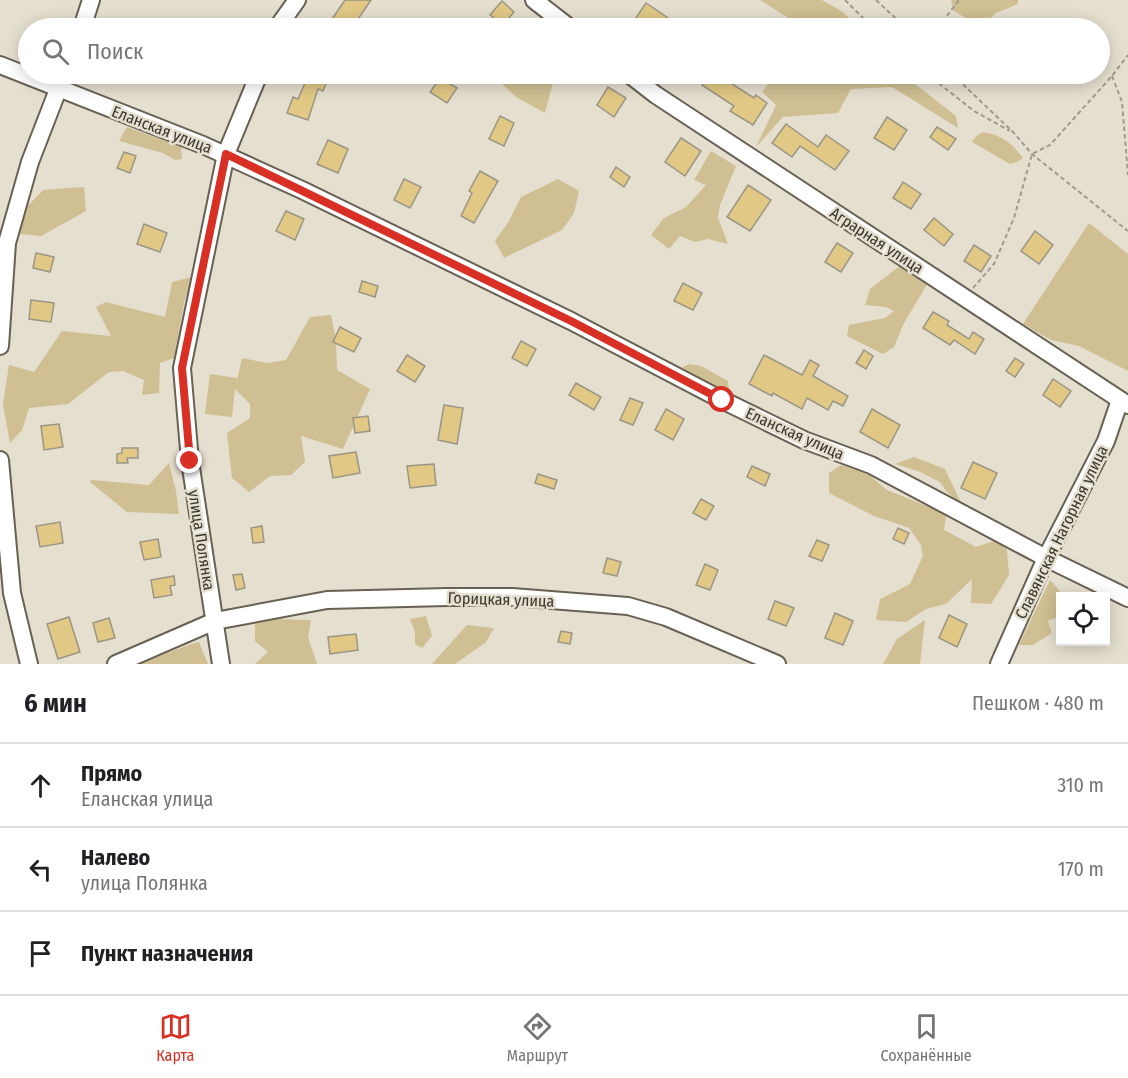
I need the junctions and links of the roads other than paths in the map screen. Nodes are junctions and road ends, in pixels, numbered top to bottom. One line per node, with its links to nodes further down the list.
1 (91, 0): 4 (street)
2 (297, 0): 5 (street)
3 (534, 0): 6 (street)
4 (85, 18)
5 (284, 18)
6 (557, 18)
7 (0, 65): 8 (street, Еланская улица)
8 (18, 70)
9 (60, 84): 14 (street)
10 (68, 84): 13 (street, Еланская улица)
11 (255, 84): 13 (street, улица Полянка)
12 (642, 84): 15 (street, Аграрная улица)
13 (226, 154): 17 (street, Еланская улица); 19 (street, улица Полянка)
14 (0, 346)
15 (1124, 402): 17 (street, Славянская Нагорная улица)
16 (0, 460): 20 (street)
17 (1046, 558): 18 (street, Еланская улица); 24 (street, Славянская Нагорная улица)
18 (1128, 598)
19 (215, 621): 21 (street); 22 (street, улица Полянка); 23 (street, Горицкая улица)
20 (29, 664)
21 (116, 664)
22 (221, 664)
23 (777, 664)
24 (999, 664)

